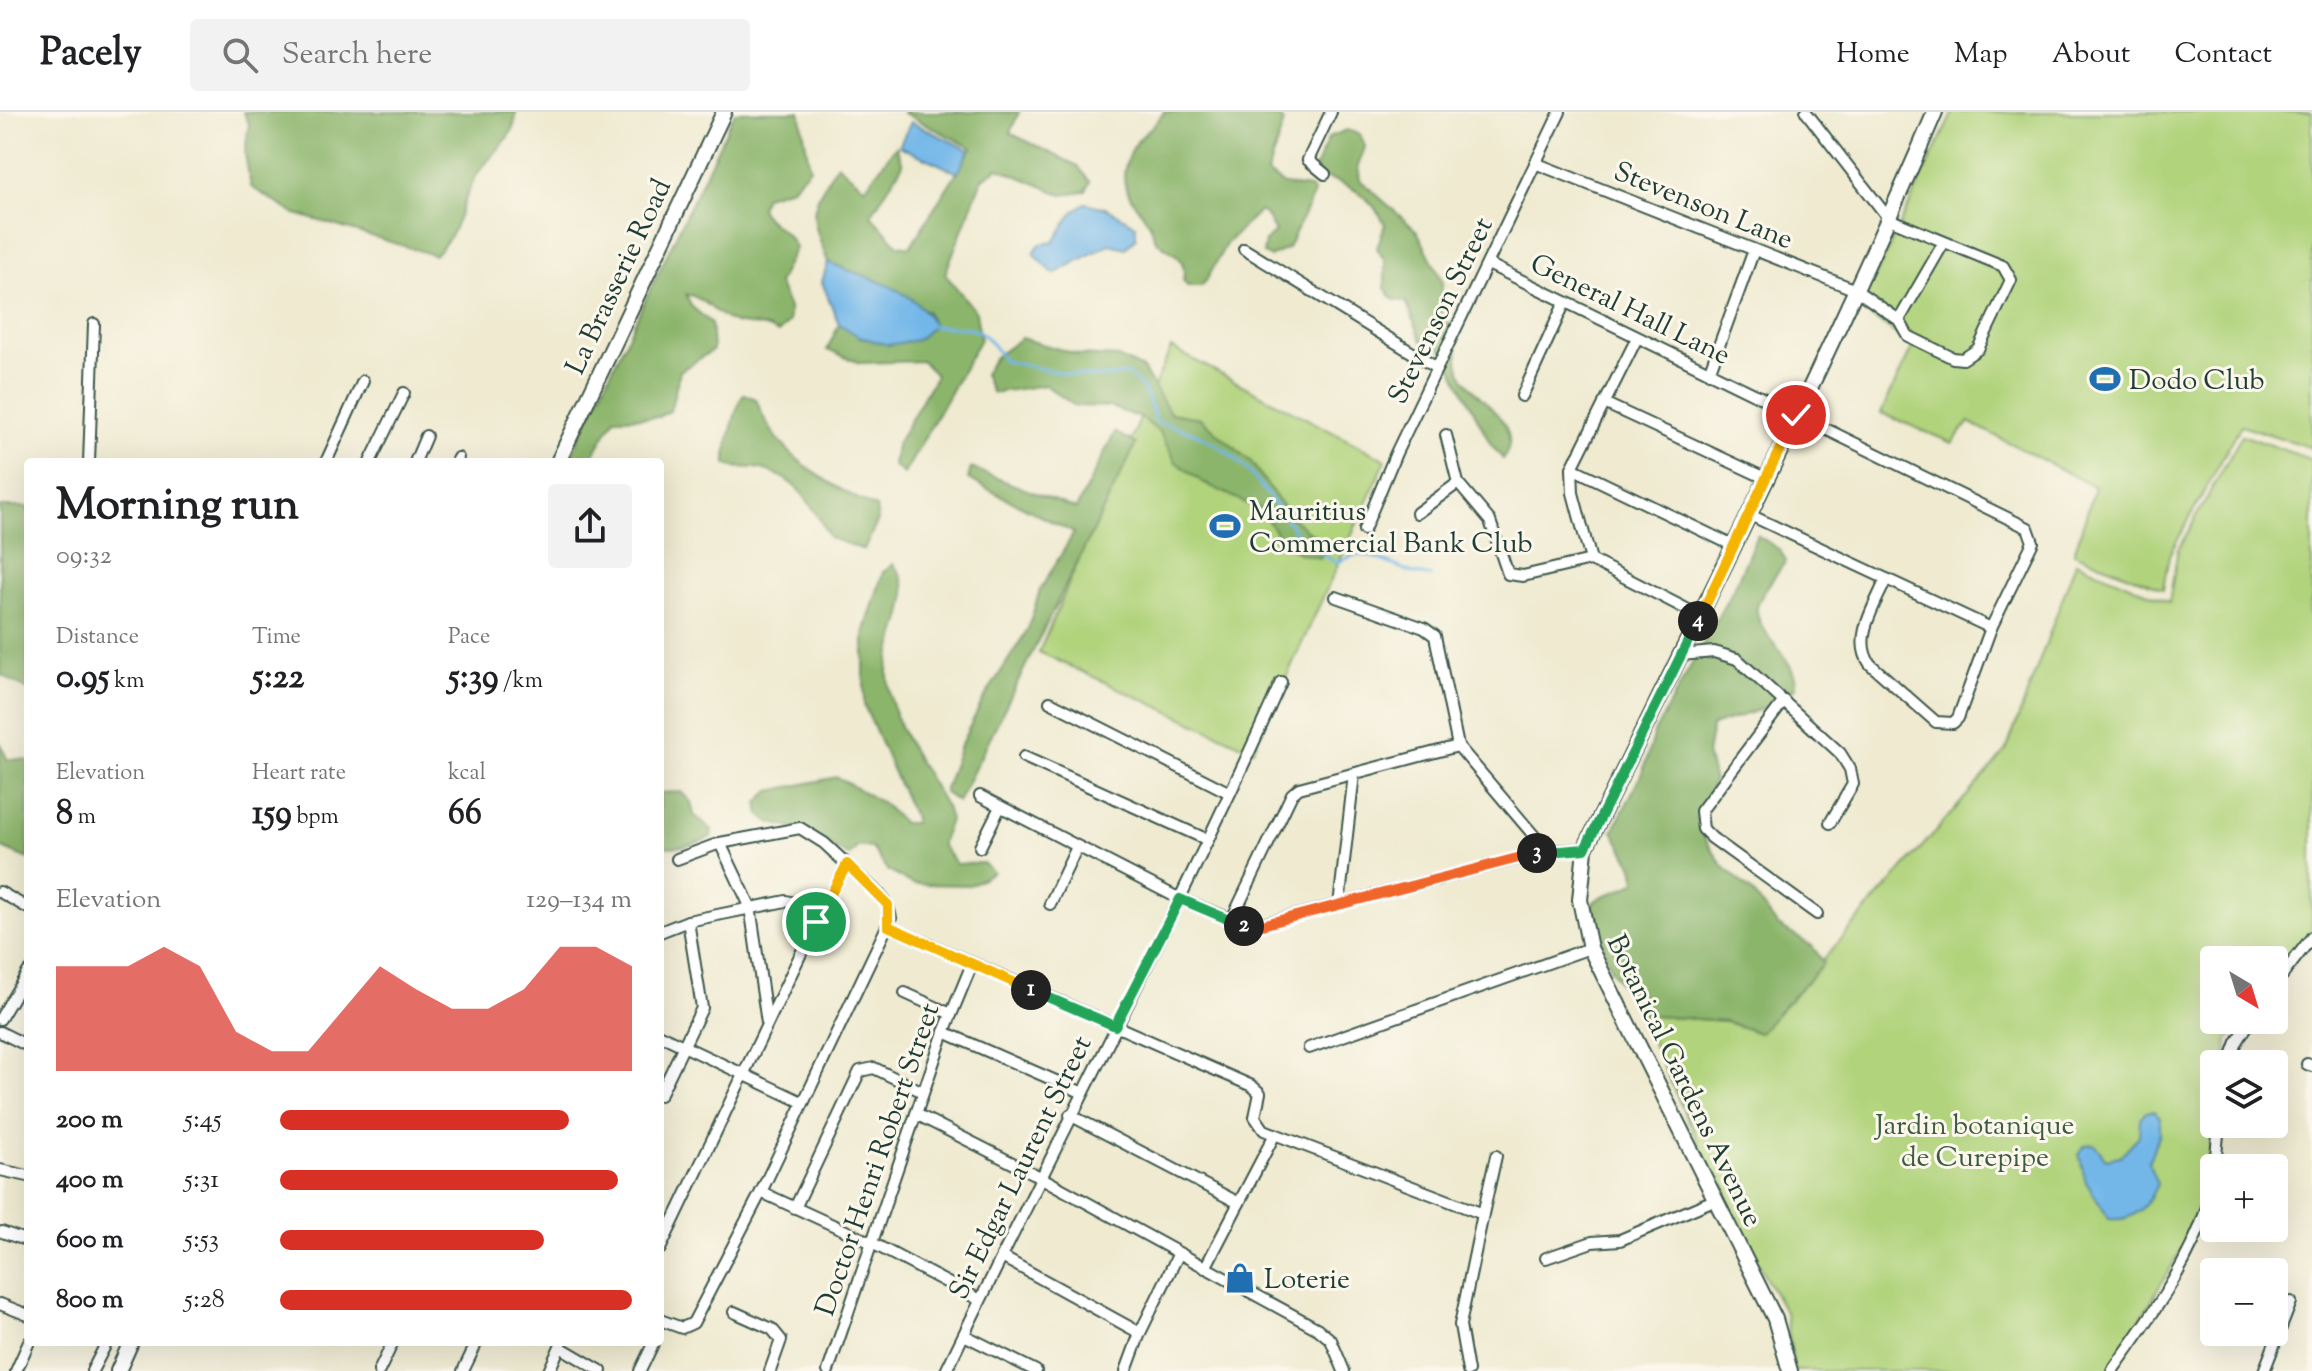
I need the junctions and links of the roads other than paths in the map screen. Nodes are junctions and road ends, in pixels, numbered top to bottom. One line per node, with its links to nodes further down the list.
1 (724, 112): 31 (street, La Brasserie Road)
2 (1331, 112): 7 (street)
3 (1560, 112): 6 (street, Stevenson Street)
4 (1806, 112): 8 (street)
5 (1935, 112): 8 (street, Botanical Gardens Avenue)
6 (1535, 163): 11 (street, Stevenson Lane); 12 (street, Stevenson Street)
7 (1325, 174)
8 (1889, 219): 9 (street); 13 (street, Botanical Gardens Avenue)
9 (1943, 244): 15 (street); 15 (street, Stevenson Lane)
10 (1244, 249): 18 (street)
11 (1754, 250): 13 (street, Stevenson Lane); 19 (street)
12 (1488, 264): 14 (street, General Hall Lane); 18 (street, Stevenson Street)
13 (1856, 290): 15 (street, Stevenson Lane); 24 (street, Botanical Gardens Avenue)
14 (1565, 302): 17 (street, General Hall Lane); 22 (street)
15 (1899, 320)
16 (94, 324): 27 (street)
17 (1637, 338): 19 (street, General Hall Lane); 23 (street)
18 (1437, 368): 37 (street, Stevenson Street)
19 (1709, 373): 24 (street, General Hall Lane)
20 (363, 381): 28 (street)
21 (404, 393): 29 (street)
22 (1522, 396)
23 (1604, 403): 32 (street); 33 (street)
24 (1796, 415): 33 (street, Botanical Gardens Avenue); 43 (street, General Hall Lane)
25 (1446, 435): 34 (street)
26 (426, 436): 30 (street)
27 (89, 458)
28 (328, 458)
29 (372, 458)
30 (417, 458)
31 (560, 458)
32 (1572, 468): 38 (street); 39 (street)
33 (1765, 478): 36 (street, Botanical Gardens Avenue)
34 (1458, 483): 35 (street); 39 (street)
35 (1417, 513)
36 (1750, 515): 38 (street, Botanical Gardens Avenue); 40 (street)
37 (1364, 530)
38 (1734, 546): 42 (street, Botanical Gardens Avenue)
39 (1591, 560): 42 (street)
40 (1886, 579): 43 (street); 43 (street, General Hall Lane)
41 (1336, 597): 48 (street)
42 (1700, 616): 44 (street, Botanical Gardens Avenue)
43 (1991, 628)
44 (1681, 655): 46 (street); 59 (street, Botanical Gardens Avenue)
45 (1281, 682): 51 (street, Sir Edgar Laurent Street)
46 (1784, 701): 54 (street); 69 (street)
47 (1050, 702): 51 (street)
48 (1458, 746): 50 (street); 60 (street)
49 (1024, 757): 55 (street)
50 (1354, 774): 66 (street); 71 (street)
51 (1230, 793): 55 (street, Sir Edgar Laurent Street)
52 (980, 796): 53 (street)
53 (1000, 807): 57 (street); 58 (street)
54 (1830, 823)
55 (1208, 840): 64 (street, Sir Edgar Laurent Street)
56 (720, 843): 61 (street); 62 (street); 68 (street)
57 (980, 847)
58 (1077, 847): 64 (street); 65 (street)
59 (1585, 849): 60 (street); 76 (street, Botanical Gardens Avenue)
60 (1547, 851): 66 (street)
61 (677, 859)
62 (847, 864): 72 (street); 73 (street)
63 (0, 892): 67 (street)
64 (1180, 899): 71 (street); 84 (street, Sir Edgar Laurent Street)
65 (1050, 904)
66 (1339, 905): 71 (street)
67 (24, 906)
68 (750, 906): 70 (street); 72 (street); 83 (street)
69 (1817, 914)
70 (688, 921): 74 (street); 89 (street)
71 (1231, 921)
72 (816, 922): 83 (street)
73 (888, 926): 77 (street); 95 (street)
74 (664, 930)
75 (2312, 937): 78 (street)
76 (1590, 948): 90 (street); 105 (street, Botanical Gardens Avenue)
77 (972, 964): 81 (street, Doctor Henri Robert Street); 84 (street)
78 (2288, 968)
79 (24, 979): 82 (street)
80 (905, 993): 81 (street)
81 (951, 1014): 86 (street, Doctor Henri Robert Street)
82 (0, 1019)
83 (768, 1025): 91 (street)
84 (1115, 1026): 94 (street, Sir Edgar Laurent Street); 98 (street)
85 (0, 1032): 88 (street)
86 (944, 1032): 93 (street, Doctor Henri Robert Street); 94 (street)
87 (664, 1037): 89 (street)
88 (24, 1044)
89 (685, 1047): 91 (street); 92 (street)
90 (1309, 1048)
91 (743, 1076): 95 (street); 110 (street)
92 (664, 1087)
93 (923, 1092): 96 (street, Doctor Henri Robert Street); 107 (street)
94 (1081, 1092): 97 (street, Sir Edgar Laurent Street)
95 (802, 1102): 104 (street)
96 (916, 1114): 103 (street); 112 (street, Doctor Henri Robert Street)
97 (1070, 1115): 103 (street, Sir Edgar Laurent Street); 106 (street)
98 (1275, 1134): 106 (street); 108 (street)
99 (2218, 1138): 149 (street)
100 (1496, 1156): 108 (street)
101 (0, 1170): 102 (street)
102 (24, 1175)
103 (1040, 1177): 113 (street); 114 (street, Sir Edgar Laurent Street)
104 (761, 1192): 107 (street); 122 (street)
105 (1714, 1200): 115 (street); 148 (street, Botanical Gardens Avenue)
106 (1239, 1203): 116 (street)
107 (795, 1208): 112 (street)
108 (1483, 1214): 147 (street)
109 (2, 1232): 111 (street)
110 (664, 1239)
111 (24, 1240)
112 (872, 1243): 117 (street); 142 (street, Doctor Henri Robert Street)
113 (1178, 1255): 116 (street); 123 (street)
114 (1002, 1257): 117 (street, Sir Edgar Laurent Street); 123 (street)
115 (1546, 1258)
116 (1205, 1268): 146 (street)
117 (980, 1300): 124 (street, Sir Edgar Laurent Street)
118 (2291, 1302): 150 (street)
119 (0, 1304): 121 (street)
120 (734, 1312): 141 (street)
121 (24, 1313)
122 (664, 1324)
123 (1140, 1333): 145 (street)
124 (964, 1335): 143 (street, Sir Edgar Laurent Street); 144 (street)
125 (27, 1346): 133 (street)
126 (105, 1346): 134 (street)
127 (129, 1346): 135 (street)
128 (391, 1346): 136 (street)
129 (475, 1346): 137 (street)
130 (560, 1346): 138 (street)
131 (564, 1346): 139 (street)
132 (652, 1346): 140 (street)
133 (16, 1371)
134 (92, 1371)
135 (118, 1371)
136 (379, 1371)
137 (463, 1371)
138 (549, 1371)
139 (601, 1371)
140 (640, 1371)
141 (770, 1371)
142 (828, 1371)
143 (946, 1371)
144 (1036, 1371)
145 (1126, 1371)
146 (1344, 1371)
147 (1468, 1371)
148 (1790, 1371)
149 (2112, 1371)
150 (2264, 1371)

